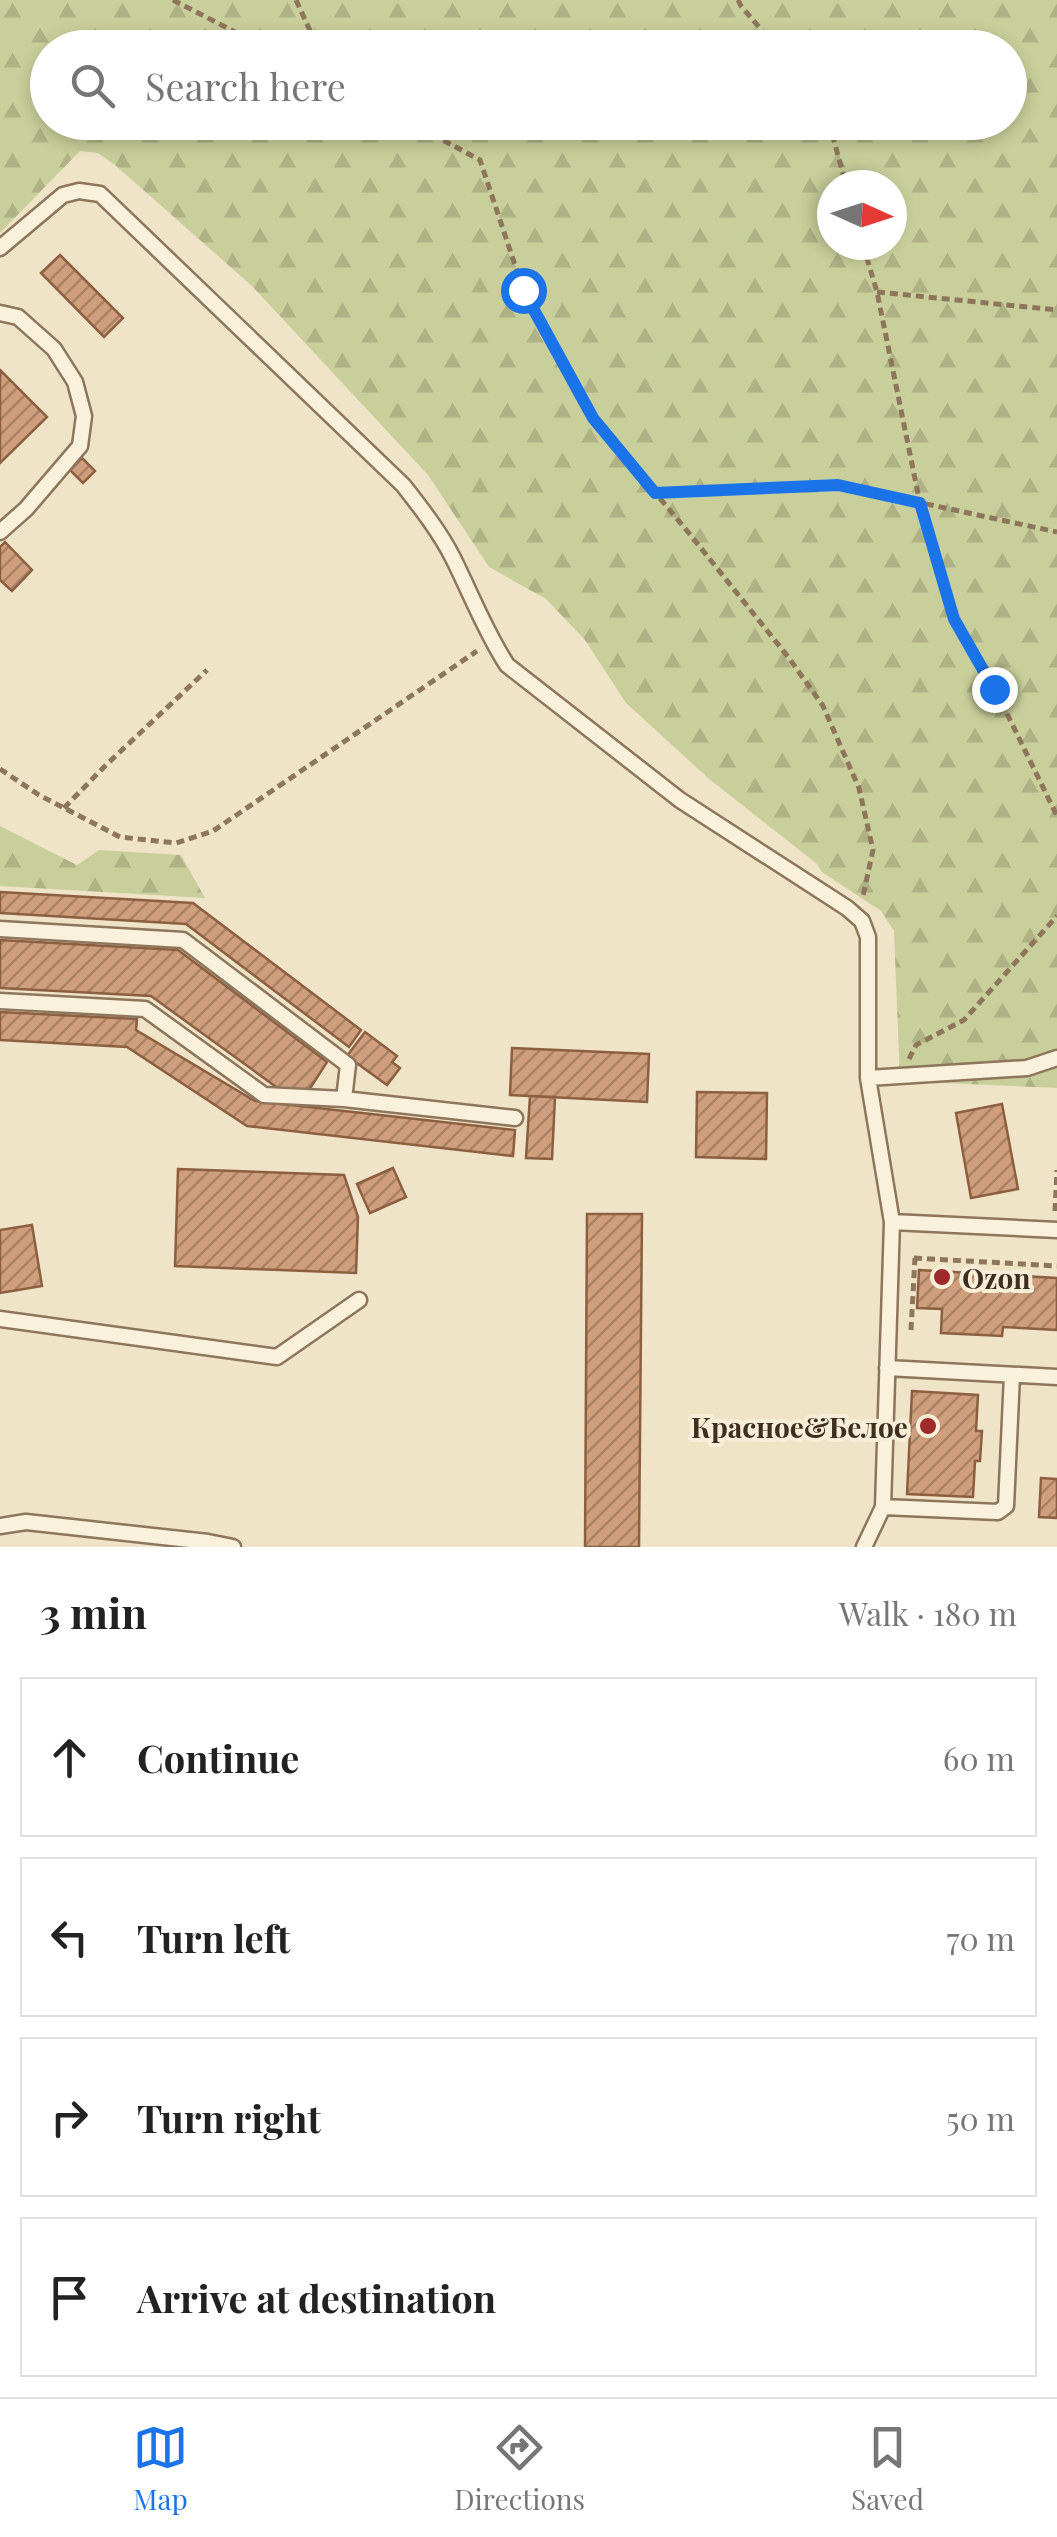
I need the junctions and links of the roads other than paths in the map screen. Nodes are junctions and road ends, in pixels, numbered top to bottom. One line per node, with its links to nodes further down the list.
1 (0, 248): 7 (lane)
2 (0, 313): 3 (lane)
3 (0, 532)
4 (0, 929): 8 (lane)
5 (0, 1001): 8 (lane)
6 (1057, 1058): 7 (lane)
7 (868, 1078): 10 (lane)
8 (344, 1099): 9 (lane)
9 (515, 1118)
10 (892, 1222): 11 (lane); 14 (lane)
11 (1055, 1230)
12 (359, 1300): 13 (lane)
13 (0, 1319)
14 (887, 1368): 15 (lane); 17 (lane)
15 (1012, 1375): 16 (lane); 17 (lane)
16 (1057, 1377)
17 (882, 1507): 20 (lane)
18 (0, 1526): 19 (lane)
19 (232, 1547)
20 (864, 1547)

